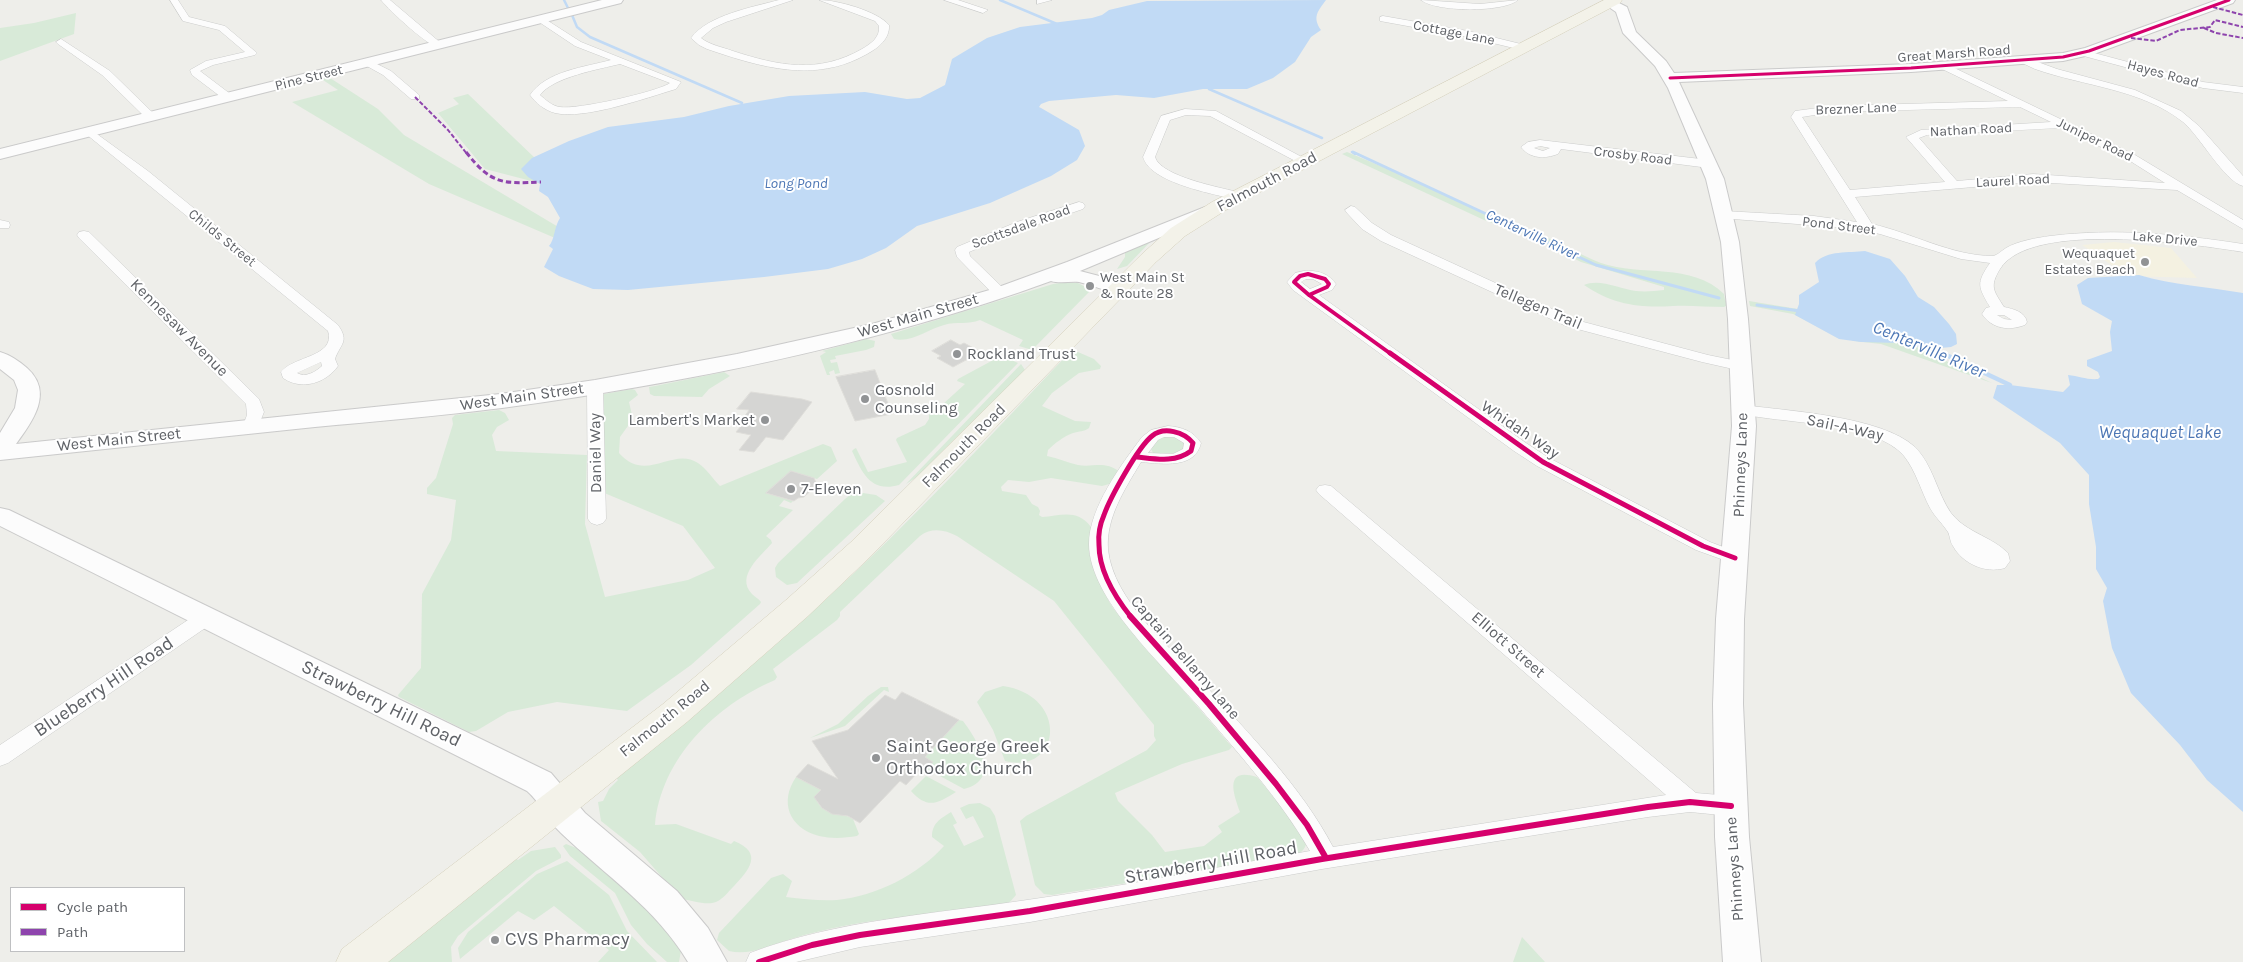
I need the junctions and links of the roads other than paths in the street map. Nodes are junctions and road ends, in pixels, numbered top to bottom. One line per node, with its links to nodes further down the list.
1 (164, 0): 2 (street)
2 (174, 0): 27 (street)
3 (617, 0): 14 (main road, Pine Street)
4 (789, 0): 5 (street)
5 (823, 0)
6 (948, 0): 13 (street)
7 (1425, 0): 8 (street)
8 (1514, 0)
9 (2229, 0): 19 (main road, Great Marsh Road)
10 (399, 1): 11 (street)
11 (387, 2): 17 (street)
12 (1616, 7): 18 (main road, Falmouth Road); 24 (main road, Phinneys Lane)
13 (983, 10)
14 (542, 20): 17 (main road, Pine Street); 21 (street)
15 (1383, 20): 18 (street, Cottage Lane)
16 (61, 42): 29 (street)
17 (439, 46): 22 (main road, Pine Street)
18 (1526, 48): 34 (main road, Falmouth Road)
19 (2083, 53): 20 (main road, Great Marsh Road); 25 (street, Hayes Road)
20 (2024, 60): 23 (main road, Great Marsh Road); 36 (street)
21 (620, 61): 21 (street)
22 (370, 64): 26 (street); 27 (main road, Pine Street)
23 (1942, 65): 24 (main road, Great Marsh Road); 28 (street, Juniper Road)
24 (1670, 78): 35 (main road, Phinneys Lane)
25 (2243, 90)
26 (415, 97)
27 (229, 98): 29 (main road, Pine Street)
28 (2019, 104): 30 (street, Juniper Road); 39 (street, Brezner Lane)
29 (151, 117): 31 (main road, Pine Street)
30 (2063, 125): 37 (street, Nathan Road); 38 (street, Juniper Road)
31 (90, 132): 33 (main road, Pine Street); 58 (street, Childs Street)
32 (1557, 146): 35 (street, Crosby Road)
33 (0, 154)
34 (1305, 162): 40 (main road, Falmouth Road); 40 (street)
35 (1709, 164): 44 (main road, Phinneys Lane)
36 (2243, 182)
37 (1953, 184): 38 (street, Laurel Road); 39 (street, Laurel Road)
38 (2179, 188): 45 (street, Juniper Road)
39 (1847, 194): 46 (street, Brezner Lane)
40 (1238, 196): 42 (main road, Falmouth Road)
41 (1078, 206): 55 (street, Scottsdale Road)
42 (1219, 206): 51 (main road, West Main Street); 54 (main road, Falmouth Road)
43 (1351, 210): 60 (street, Tellegen Trail)
44 (1724, 215): 46 (street, Pond Street); 60 (main road, Phinneys Lane)
45 (2243, 225)
46 (1867, 227): 49 (street, Pond Street)
47 (84, 235): 63 (street, Kennesaw Avenue)
48 (2243, 248): 50 (street, Lake Drive)
49 (1950, 254): 50 (street); 52 (street)
50 (2000, 260): 52 (street, Lake Drive)
51 (1074, 266): 53 (main road, West Main Street); 54 (main road, West Main Street)
52 (1988, 279): 57 (street)
53 (1033, 282): 54 (main road, West Main Street); 55 (main road, West Main Street)
54 (1124, 282): 75 (main road, Falmouth Road)
55 (1000, 293): 61 (main road, West Main Street)
56 (1308, 295): 71 (street, Whidah Way)
57 (2000, 310)
58 (329, 353)
59 (0, 359): 64 (main road)
60 (1742, 366): 62 (main road, Phinneys Lane)
61 (595, 387): 63 (main road, West Main Street); 69 (street, Daniel Way)
62 (1744, 410): 70 (street, Sail-A-Way); 71 (main road, Phinneys Lane)
63 (250, 428): 65 (main road, West Main Street)
64 (0, 449)
65 (0, 453)
66 (1137, 457): 77 (street, Captain Bellamy Lane)
67 (1325, 490): 74 (street, Elliott Street)
68 (0, 516): 72 (main road, Strawberry Hill Road)
69 (597, 518)
70 (1957, 531)
71 (1735, 558): 76 (main road, Phinneys Lane)
72 (207, 618): 73 (street, Blueberry Hill Road); 75 (main road, Strawberry Hill Road)
73 (0, 757)
74 (1690, 802): 76 (street, Strawberry Hill Road); 77 (street, Strawberry Hill Road)
75 (560, 804): 78 (main road, Falmouth Road); 79 (main road, Strawberry Hill Road)
76 (1730, 806): 81 (main road, Phinneys Lane)
77 (1326, 858): 80 (street, Strawberry Hill Road)
78 (357, 962)
79 (708, 962)
80 (759, 962)
81 (1742, 962)

